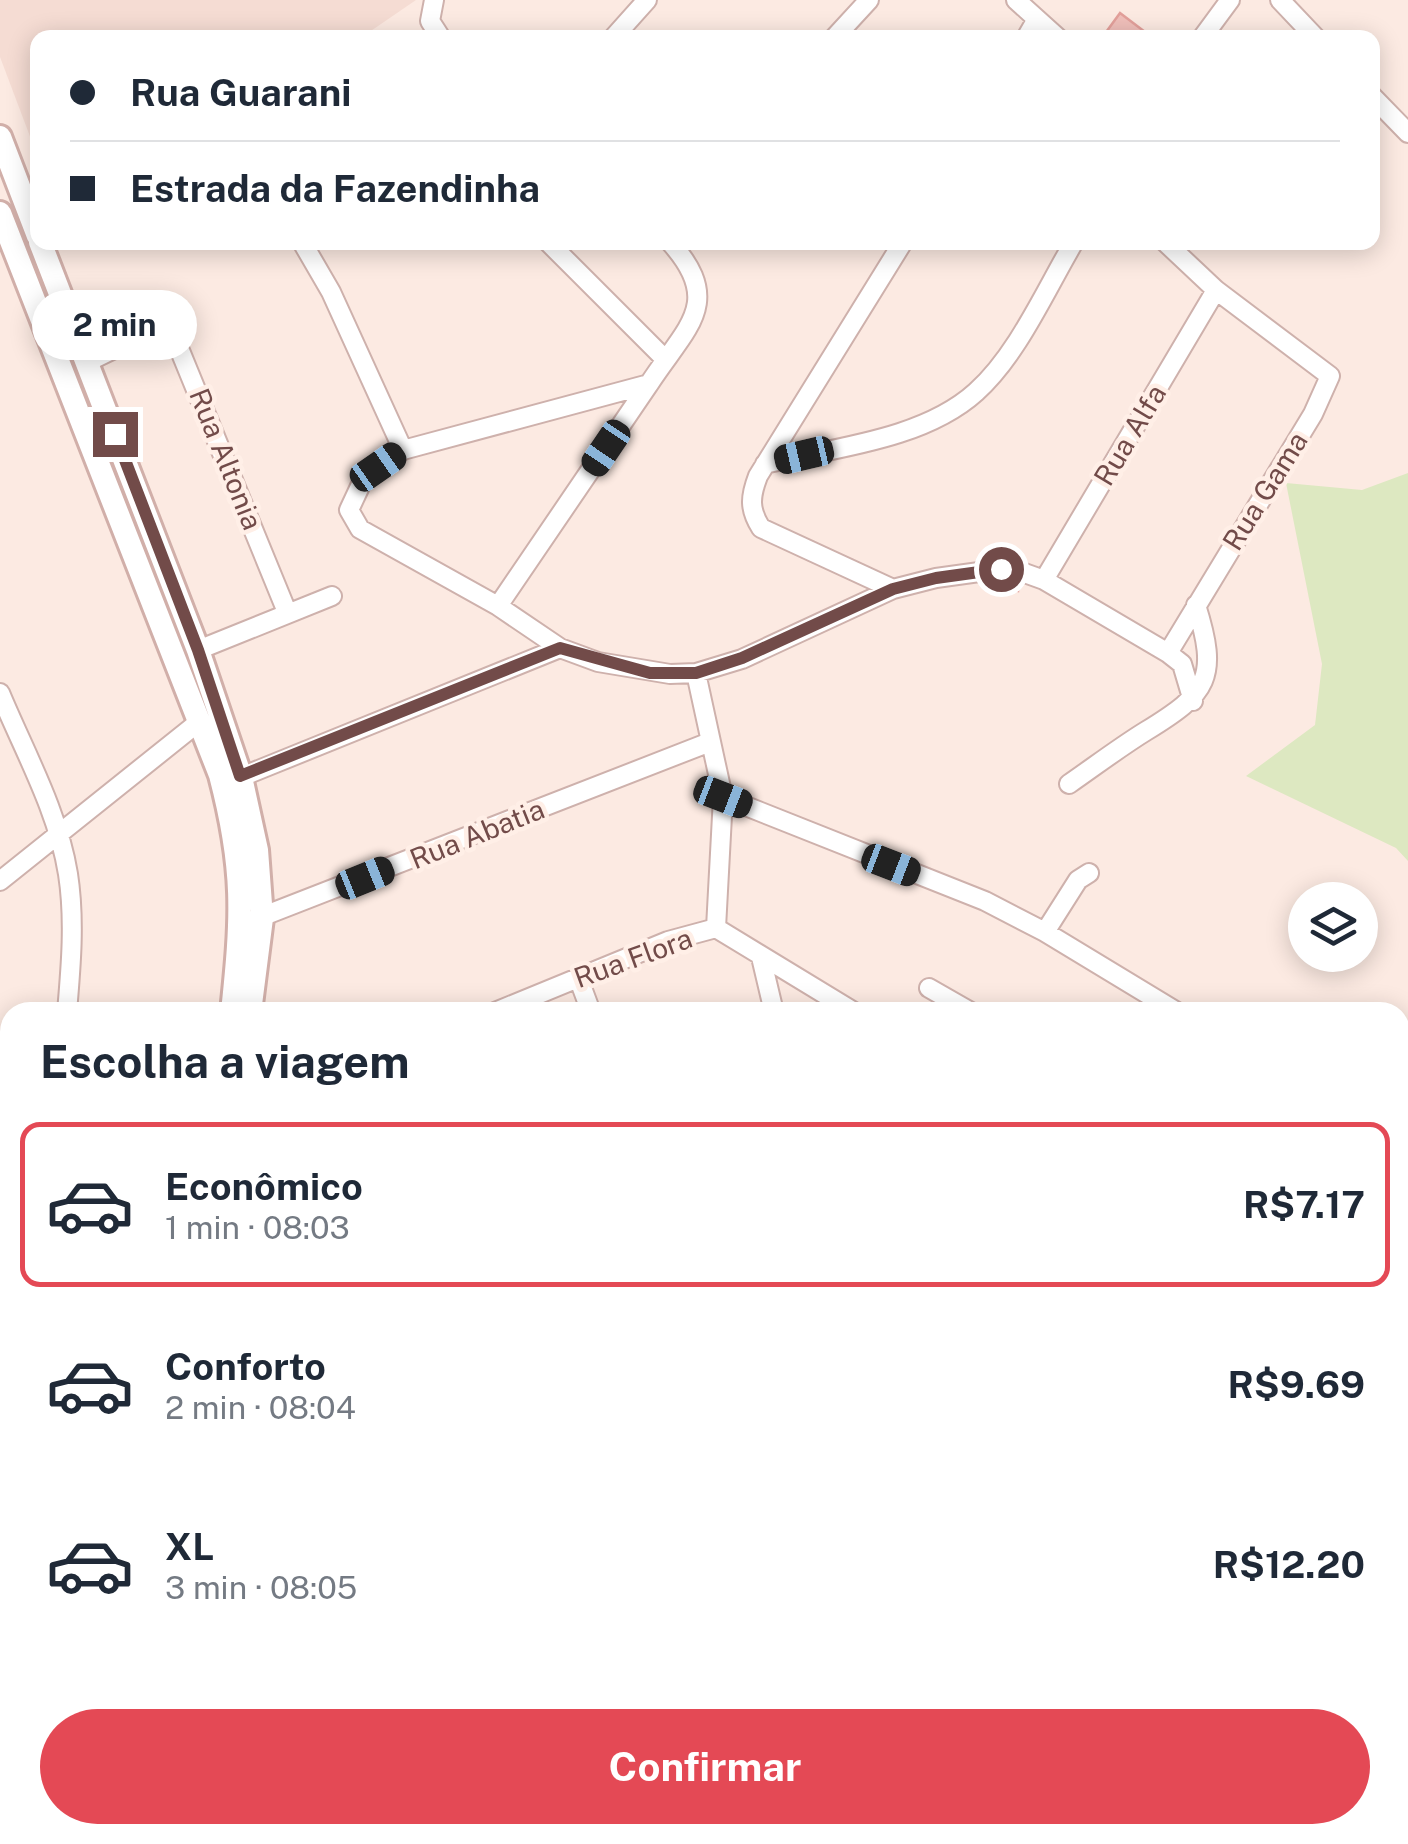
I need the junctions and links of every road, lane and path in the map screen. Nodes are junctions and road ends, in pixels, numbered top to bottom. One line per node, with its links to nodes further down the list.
1 (434, 0): 8 (street)
2 (647, 0): 9 (street)
3 (869, 0): 10 (street)
4 (1016, 0): 7 (street)
5 (1230, 0): 13 (street)
6 (1280, 0): 14 (street)
7 (1036, 20): 11 (street); 12 (street)
8 (437, 30)
9 (620, 30)
10 (841, 30)
11 (1030, 30)
12 (1048, 30)
13 (1208, 30)
14 (1308, 30)
15 (1380, 104): 16 (street)
16 (1408, 133)
17 (0, 137): 19 (main road)
18 (0, 213): 45 (main road)
19 (30, 215)
20 (43, 250): 29 (main road)
21 (307, 250): 31 (street)
22 (556, 250): 28 (street)
23 (677, 250): 28 (street)
24 (898, 250): 32 (street)
25 (1069, 250): 32 (street)
26 (1174, 250): 27 (street)
27 (1216, 290): 33 (street, Rua Alfa); 36 (street, Rua Gama)
28 (665, 360): 30 (street)
29 (87, 362): 38 (street, Rua Altonia); 40 (main road)
30 (650, 384): 31 (street); 37 (street)
31 (402, 450): 37 (street)
32 (765, 464): 34 (street)
33 (1044, 580): 34 (street); 41 (street)
34 (893, 589): 42 (street)
35 (332, 596): 38 (street)
36 (1196, 604): 41 (street, Rua Gama); 44 (street)
37 (498, 606): 39 (street)
38 (287, 612): 40 (street)
39 (560, 648): 42 (street); 47 (street)
40 (198, 650): 47 (main road)
41 (1168, 653): 44 (street)
42 (696, 673): 46 (street)
43 (0, 693): 50 (street)
44 (1193, 701): 48 (street)
45 (200, 720): 50 (street); 53 (main road)
46 (710, 742): 49 (street); 53 (street, Rua Abatia)
47 (240, 776): 53 (main road)
48 (1069, 784)
49 (723, 797): 54 (street); 55 (street)
50 (59, 835): 52 (street); 59 (street)
51 (1088, 873): 55 (street)
52 (0, 882)
53 (252, 920): 60 (main road); 61 (main road)
54 (716, 928): 56 (street); 57 (street, Rua Flora)
55 (1045, 932): 67 (street)
56 (761, 957): 64 (street); 65 (street)
57 (578, 977): 62 (street, Rua Flora); 63 (street)
58 (929, 988): 66 (street)
59 (67, 1002)
60 (234, 1002)
61 (250, 1002)
62 (519, 1002)
63 (587, 1002)
64 (772, 1002)
65 (837, 1002)
66 (954, 1002)
67 (1160, 1002)

